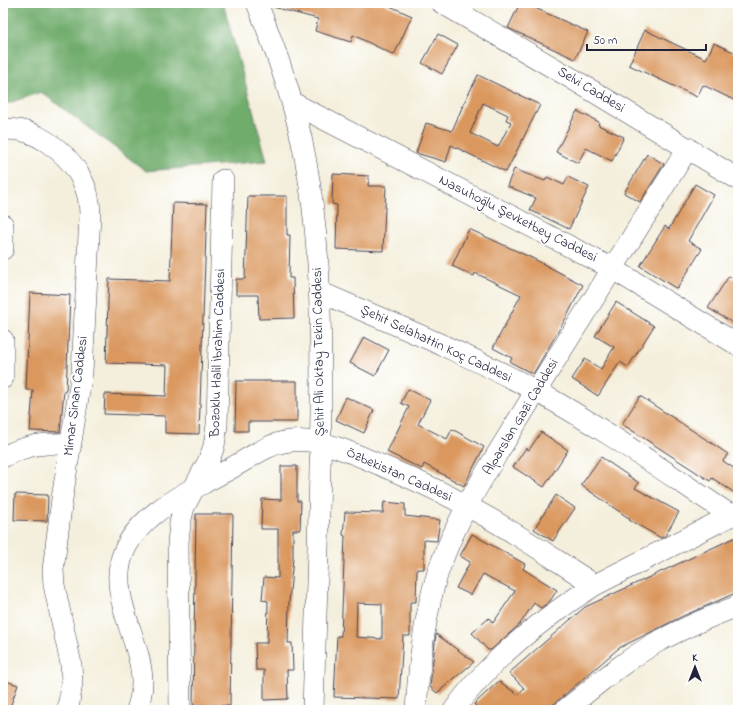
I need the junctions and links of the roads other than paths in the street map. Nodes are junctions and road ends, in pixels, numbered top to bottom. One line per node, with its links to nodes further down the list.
1 (257, 3): 3 (street, Şehit Ali Oktay Tekin Caddesi)
2 (442, 3): 5 (street, Selvi Caddesi)
3 (293, 103): 10 (street, Nasuhoğlu Şevketbey Caddesi); 11 (street, Şehit Ali Oktay Tekin Caddesi)
4 (3, 130): 16 (street, Mimar Sinan Caddesi)
5 (688, 148): 6 (street, Selvi Caddesi); 10 (street, Alparslan Gazi Caddesi)
6 (738, 179)
7 (223, 180): 19 (street, Bozoklu Halil İbrahim Caddesi)
8 (3, 225): 9 (street)
9 (3, 249)
10 (613, 269): 13 (street, Nasuhoğlu Şevketbey Caddesi); 15 (street, Alparslan Gazi Caddesi)
11 (320, 292): 15 (street, Şehit Selahattin Koç Caddesi); 17 (street, Şehit Ali Oktay Tekin Caddesi)
12 (3, 340): 14 (street)
13 (738, 345)
14 (3, 378)
15 (536, 391): 20 (street, Alparslan Gazi Caddesi); 21 (street, Şehit Selahattin Koç Caddesi)
16 (71, 444): 18 (street); 24 (street, Mimar Sinan Caddesi)
17 (321, 444): 19 (street, Özbekistan Caddesi); 20 (street, Özbekistan Caddesi); 27 (street, Şehit Ali Oktay Tekin Caddesi)
18 (3, 457)
19 (193, 489): 25 (street, Özbekistan Caddesi); 26 (street, Bozoklu Halil İbrahim Caddesi)
20 (467, 505): 22 (street, Özbekistan Caddesi); 28 (street, Alparslan Gazi Caddesi)
21 (735, 514): 22 (street)
22 (595, 585): 29 (street)
23 (738, 606): 30 (street)
24 (68, 710)
25 (137, 710)
26 (180, 710)
27 (313, 710)
28 (416, 710)
29 (454, 710)
30 (565, 710)

